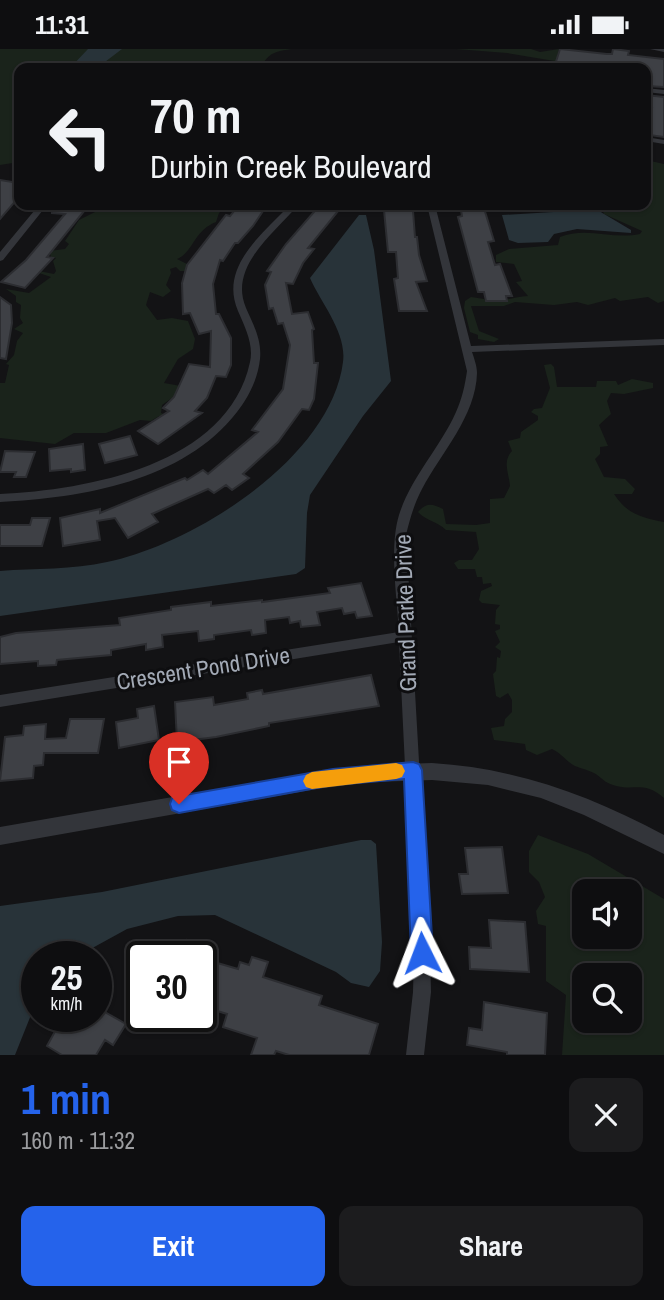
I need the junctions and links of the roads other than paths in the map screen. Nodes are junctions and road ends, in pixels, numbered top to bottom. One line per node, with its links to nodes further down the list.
1 (653, 49): 2 (street)
2 (664, 50)
3 (39, 210): 6 (street)
4 (290, 210): 9 (street)
5 (432, 210): 8 (street, Grand Parke Drive)
6 (0, 258)
7 (664, 342): 8 (street)
8 (466, 349): 10 (street, Grand Parke Drive)
9 (0, 498)
10 (405, 636): 11 (street, Crescent Pond Drive); 12 (street, Grand Parke Drive)
11 (0, 701)
12 (413, 770): 13 (street); 14 (street); 15 (street, Grand Parke Drive)
13 (0, 836)
14 (664, 845)
15 (415, 1055)

